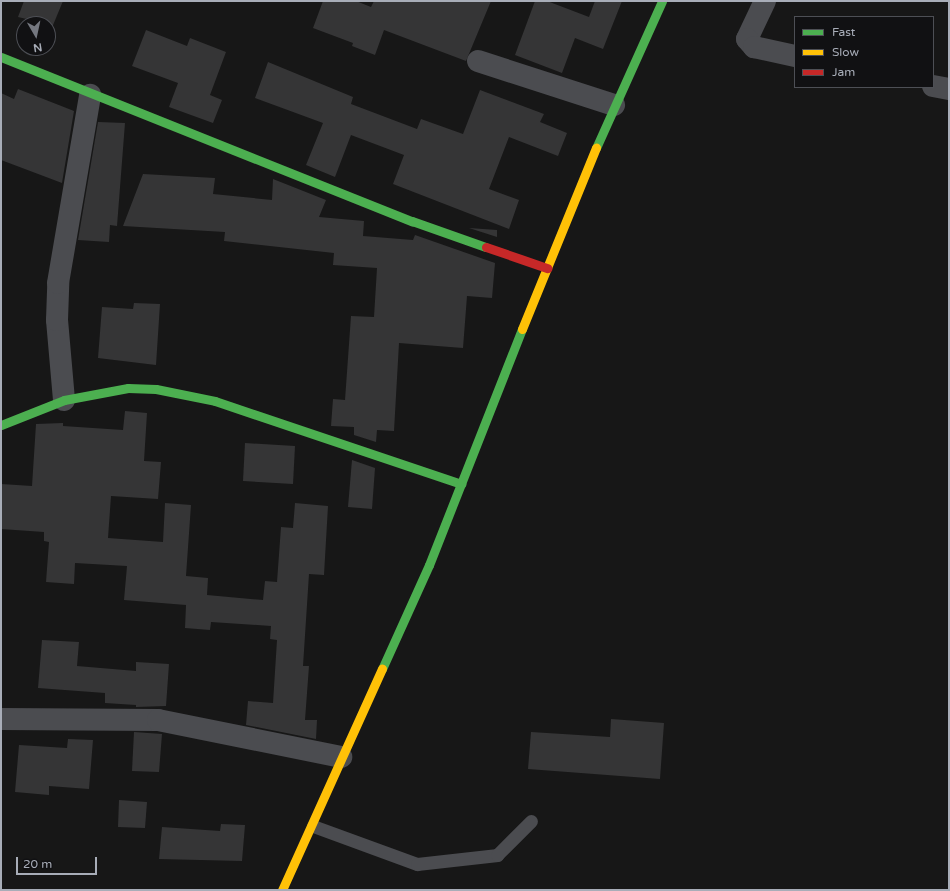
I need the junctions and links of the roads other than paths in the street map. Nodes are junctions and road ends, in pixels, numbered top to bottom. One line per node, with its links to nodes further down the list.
1 (662, 1): 9 (street)
2 (765, 1): 3 (street)
3 (794, 56)
4 (1, 57): 8 (street)
5 (478, 61): 9 (street)
6 (934, 86): 7 (street)
7 (949, 89)
8 (90, 95): 10 (street); 11 (street)
9 (614, 105): 10 (street)
10 (547, 268): 13 (street)
11 (64, 400): 12 (street); 13 (street)
12 (1, 425)
13 (461, 484): 15 (street)
14 (1, 720): 15 (street)
15 (341, 757): 17 (street)
16 (531, 822): 17 (lane)
17 (318, 828): 18 (street)
18 (282, 890)

